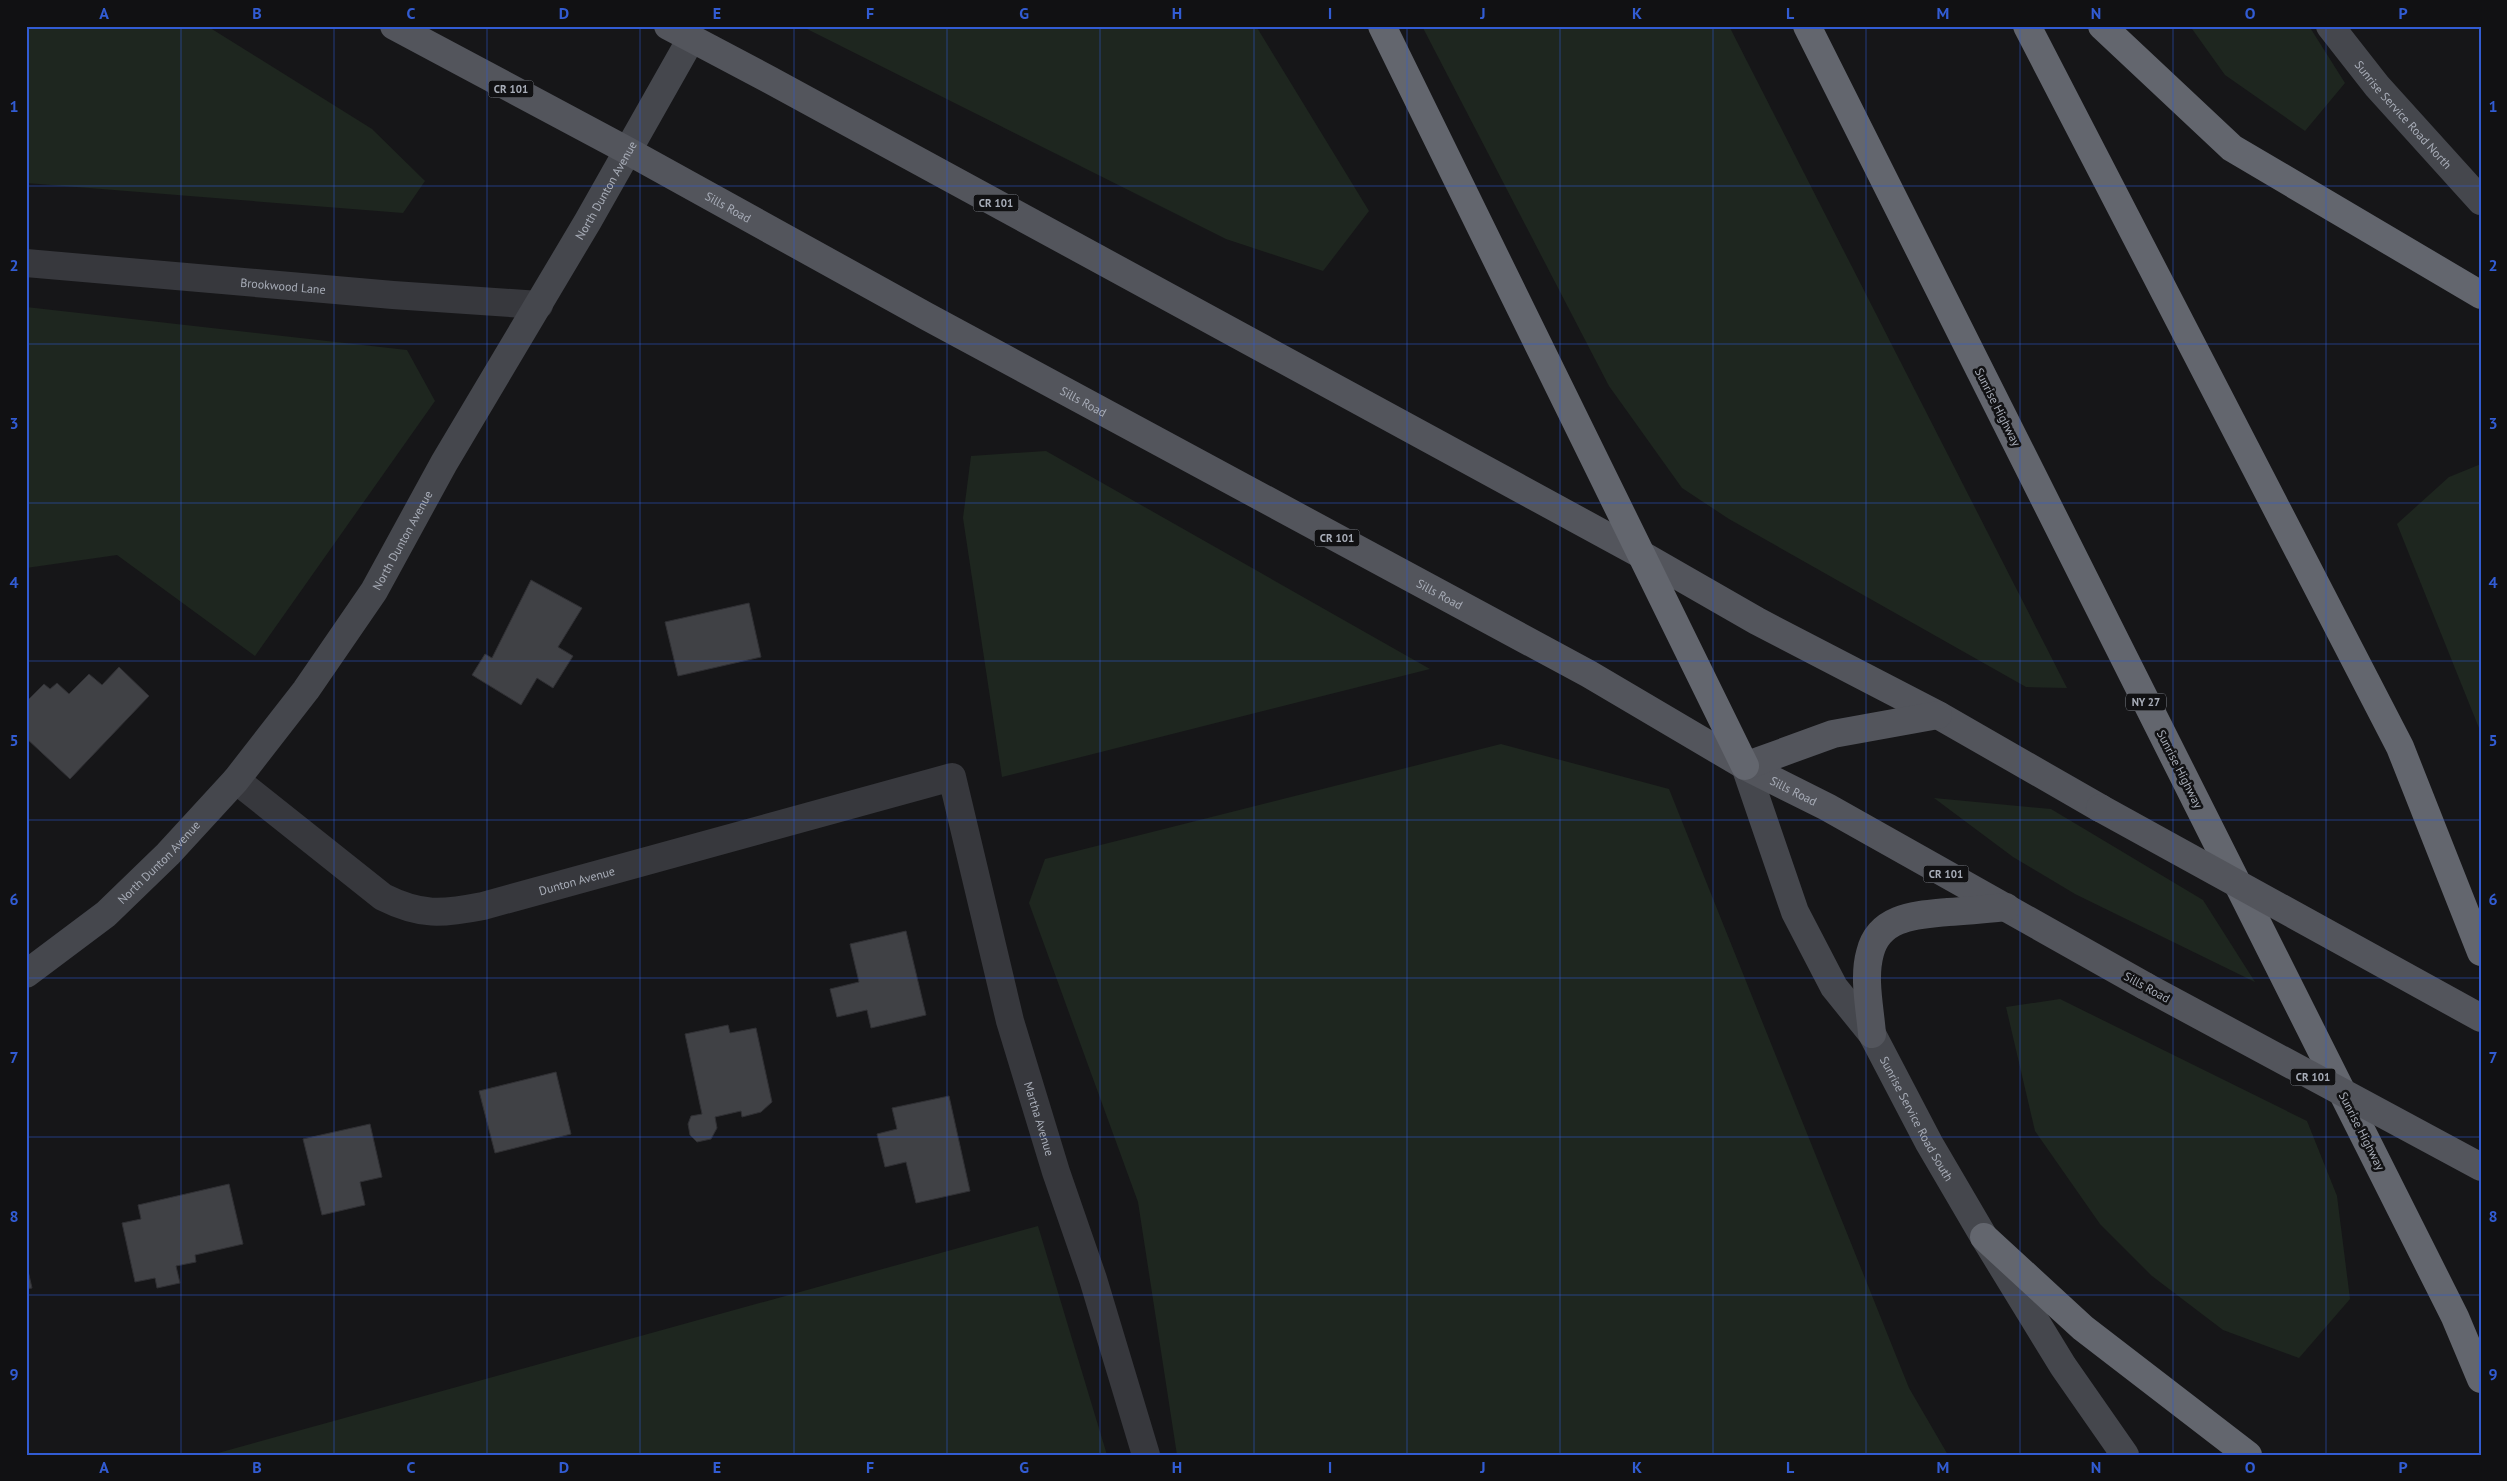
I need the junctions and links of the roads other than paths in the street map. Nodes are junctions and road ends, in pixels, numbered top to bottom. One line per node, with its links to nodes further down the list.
1 (394, 26): 8 (main road, Sills Road / CR 101)
2 (1382, 26): 13 (highway)
3 (1807, 26): 25 (highway, Sunrise Highway / NY 27)
4 (2027, 26): 19 (highway)
5 (2102, 26): 11 (highway)
6 (2330, 26): 9 (street, Sunrise Service Road North)
7 (679, 32): 8 (street, North Dunton Avenue); 13 (main road, CR 101)
8 (628, 150): 12 (street, North Dunton Avenue); 15 (main road, Sills Road / CR 101)
9 (2481, 201)
10 (26, 262): 12 (street, Brookwood Lane)
11 (2481, 295)
12 (539, 305): 17 (street, North Dunton Avenue)
13 (1642, 556): 14 (main road, CR 101); 15 (highway)
14 (1938, 715): 15 (main road); 21 (main road, CR 101, bridge)
15 (1745, 766): 18 (main road, Sills Road / CR 101); 22 (street, Sunrise Service Road South)
16 (952, 777): 17 (street, Dunton Avenue); 26 (street, Martha Avenue)
17 (236, 780): 20 (street, North Dunton Avenue)
18 (2006, 907): 22 (main road); 23 (main road, Sills Road / CR 101, bridge)
19 (2481, 952)
20 (26, 974)
21 (2481, 1018)
22 (1872, 1034): 24 (street, Sunrise Service Road South)
23 (2481, 1167)
24 (1984, 1237): 27 (street, Sunrise Service Road South); 28 (highway)
25 (2481, 1380)
26 (1146, 1455)
27 (2125, 1455)
28 (2248, 1455)

